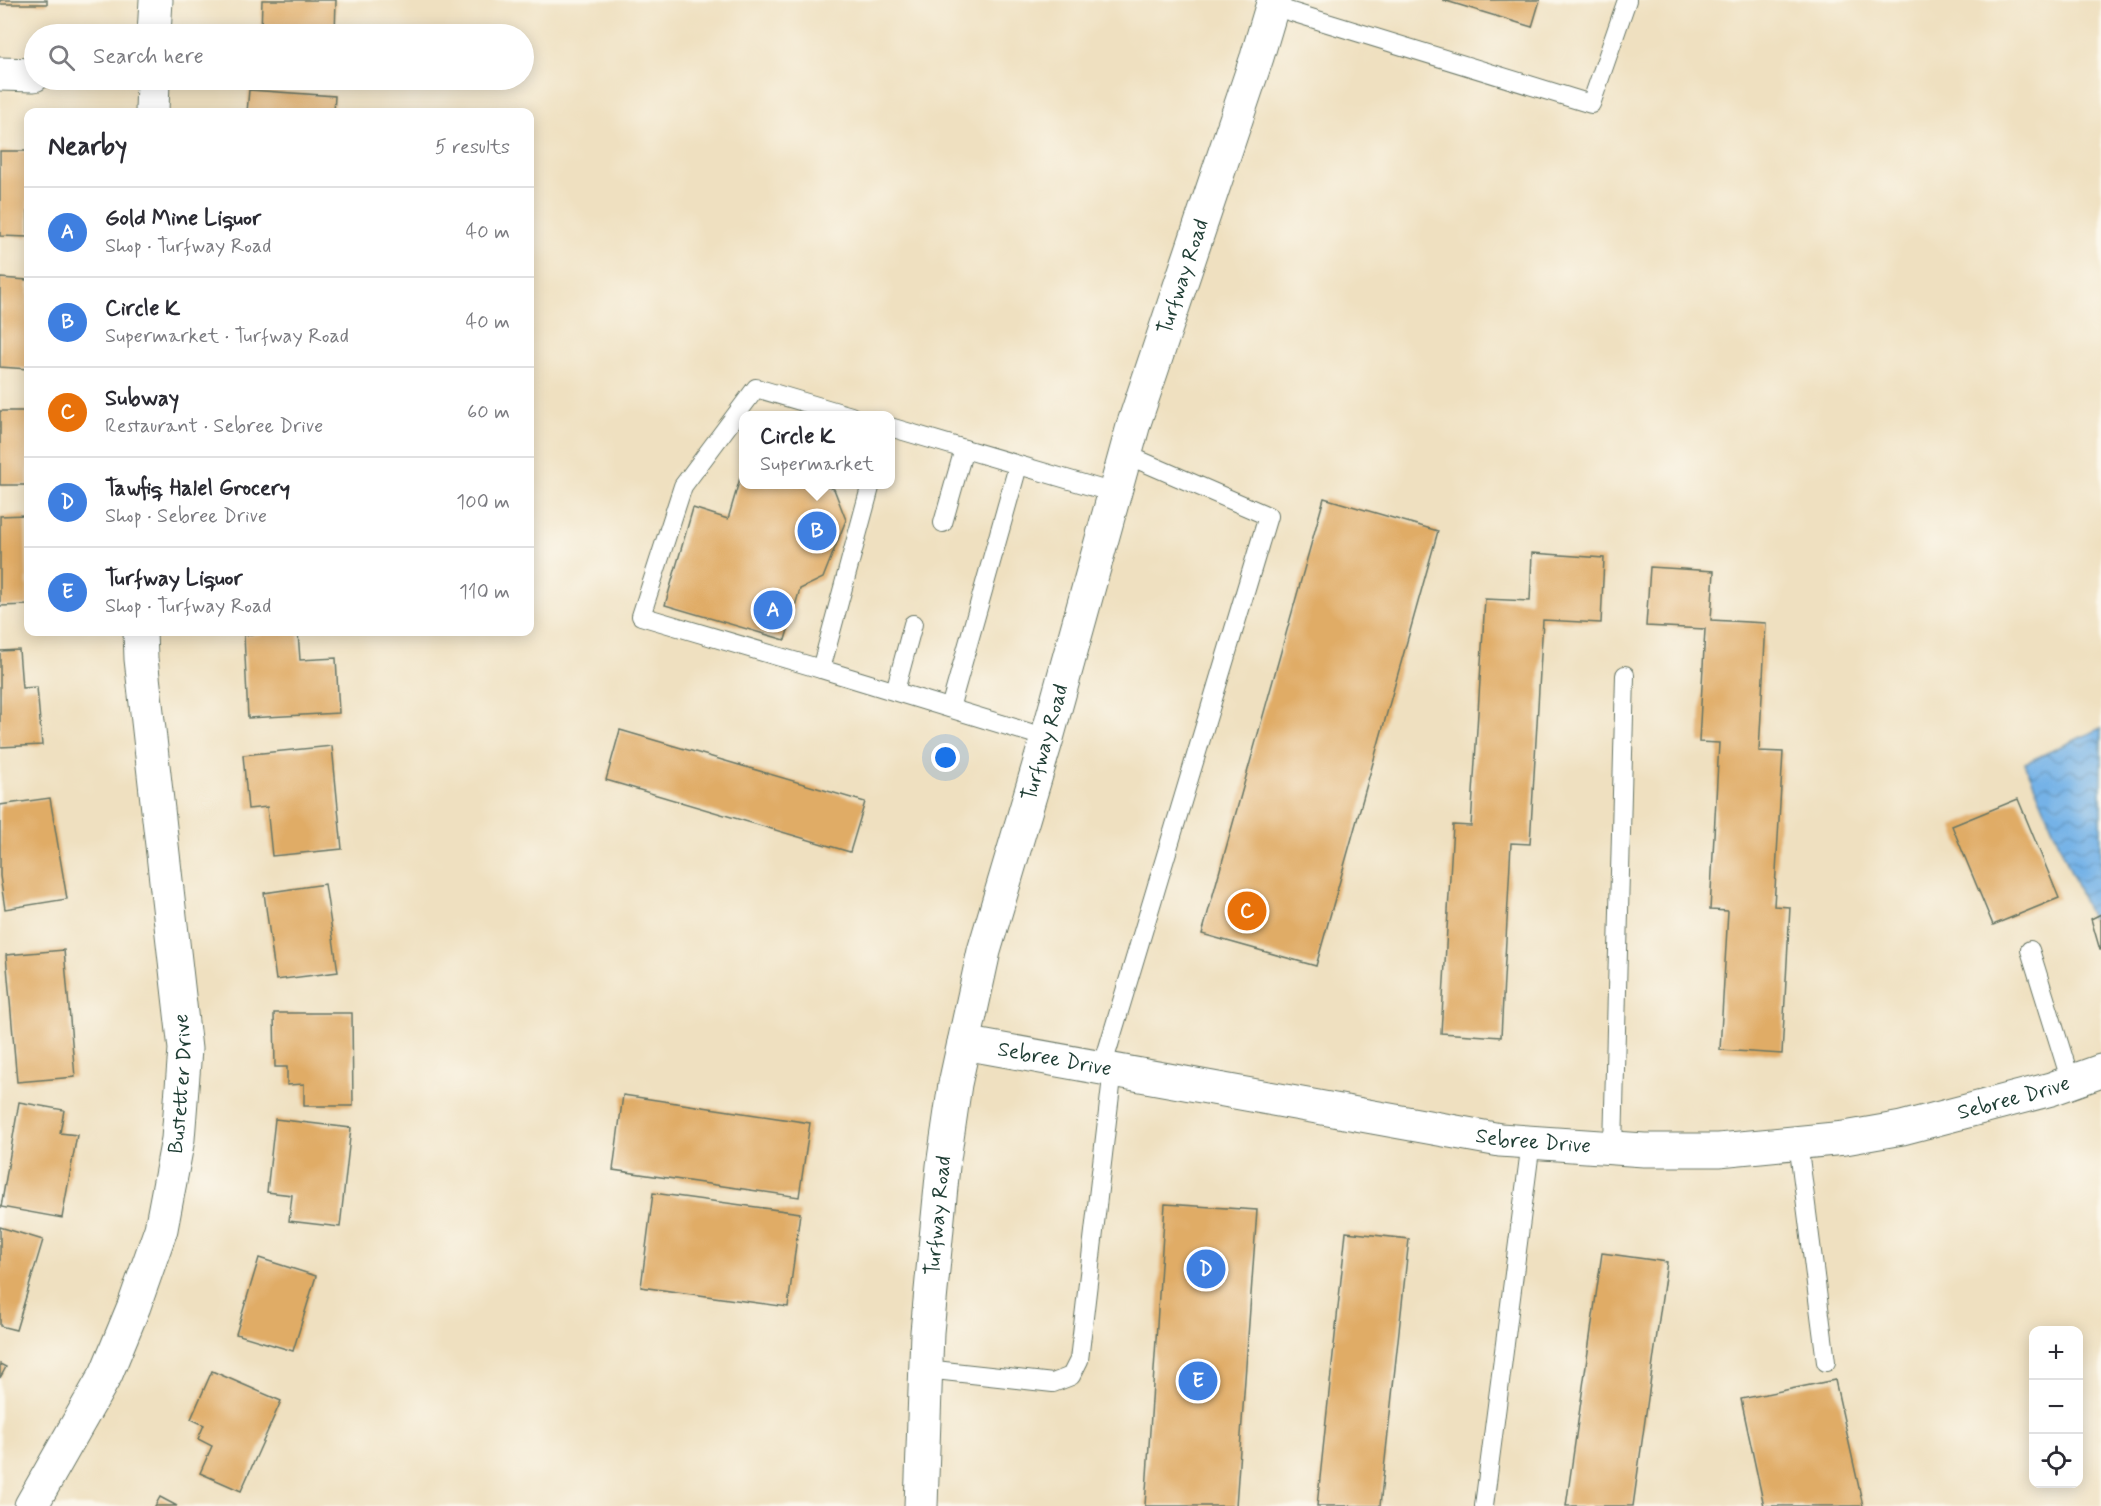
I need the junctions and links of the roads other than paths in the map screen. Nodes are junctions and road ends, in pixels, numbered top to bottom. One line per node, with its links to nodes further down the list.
1 (156, 0): 4 (street)
2 (1627, 0): 3 (lane)
3 (1273, 3): 12 (street, Turfway Road)
4 (155, 24)
5 (0, 74): 6 (street)
6 (24, 75)
7 (153, 90): 8 (street)
8 (152, 108)
9 (834, 411): 19 (lane)
10 (895, 428): 11 (lane)
11 (964, 449): 13 (lane); 16 (lane)
12 (1125, 454): 15 (street, Turfway Road); 26 (lane)
13 (1018, 466): 15 (lane); 22 (lane)
14 (870, 489): 19 (lane)
15 (1114, 493): 23 (street, Turfway Road)
16 (943, 523)
17 (913, 624): 21 (lane)
18 (140, 636): 34 (street, Bustetter Drive)
19 (821, 669): 21 (lane)
20 (1625, 675): 31 (lane)
21 (895, 691): 22 (lane)
22 (950, 708): 23 (lane)
23 (1047, 738): 25 (street, Turfway Road)
24 (2030, 950): 28 (lane)
25 (964, 1043): 26 (street, Sebree Drive); 33 (street, Turfway Road)
26 (1107, 1069): 29 (street, Sebree Drive); 33 (lane)
27 (2101, 1071): 28 (street, Sebree Drive)
28 (2071, 1082): 30 (street, Sebree Drive)
29 (1531, 1142): 31 (street, Sebree Drive); 36 (lane)
30 (1797, 1142): 31 (street, Sebree Drive); 32 (lane)
31 (1613, 1148)
32 (1826, 1362)
33 (926, 1369): 35 (street, Turfway Road)
34 (31, 1506)
35 (921, 1506)
36 (1484, 1506)

